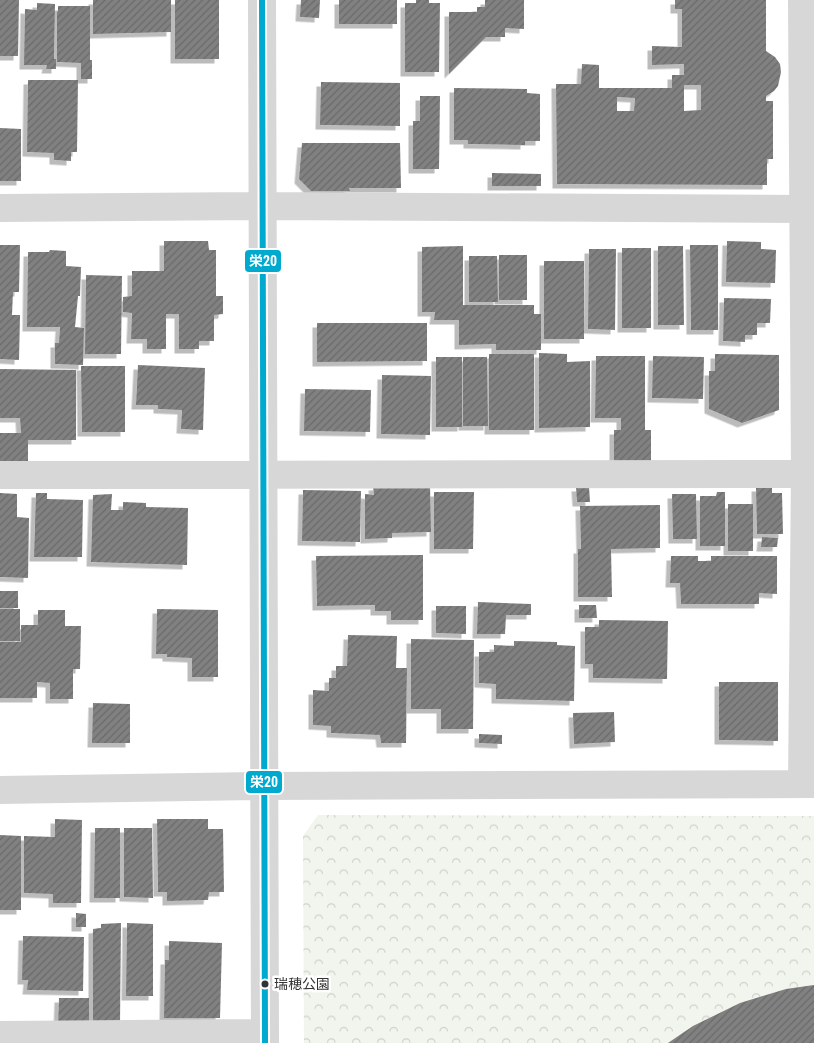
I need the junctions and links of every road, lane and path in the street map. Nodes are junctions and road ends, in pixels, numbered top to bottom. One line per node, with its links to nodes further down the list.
1 (262, 0): 3 (street)
2 (802, 0): 5 (street)
3 (262, 206): 4 (street); 5 (street); 6 (street)
4 (0, 208)
5 (808, 210): 7 (street)
6 (264, 474): 7 (street); 8 (street); 10 (street)
7 (805, 474): 9 (street)
8 (0, 475)
9 (808, 784): 10 (street)
10 (264, 786): 11 (street); 13 (street)
11 (0, 790)
12 (0, 1035): 13 (street)
13 (265, 1038)

